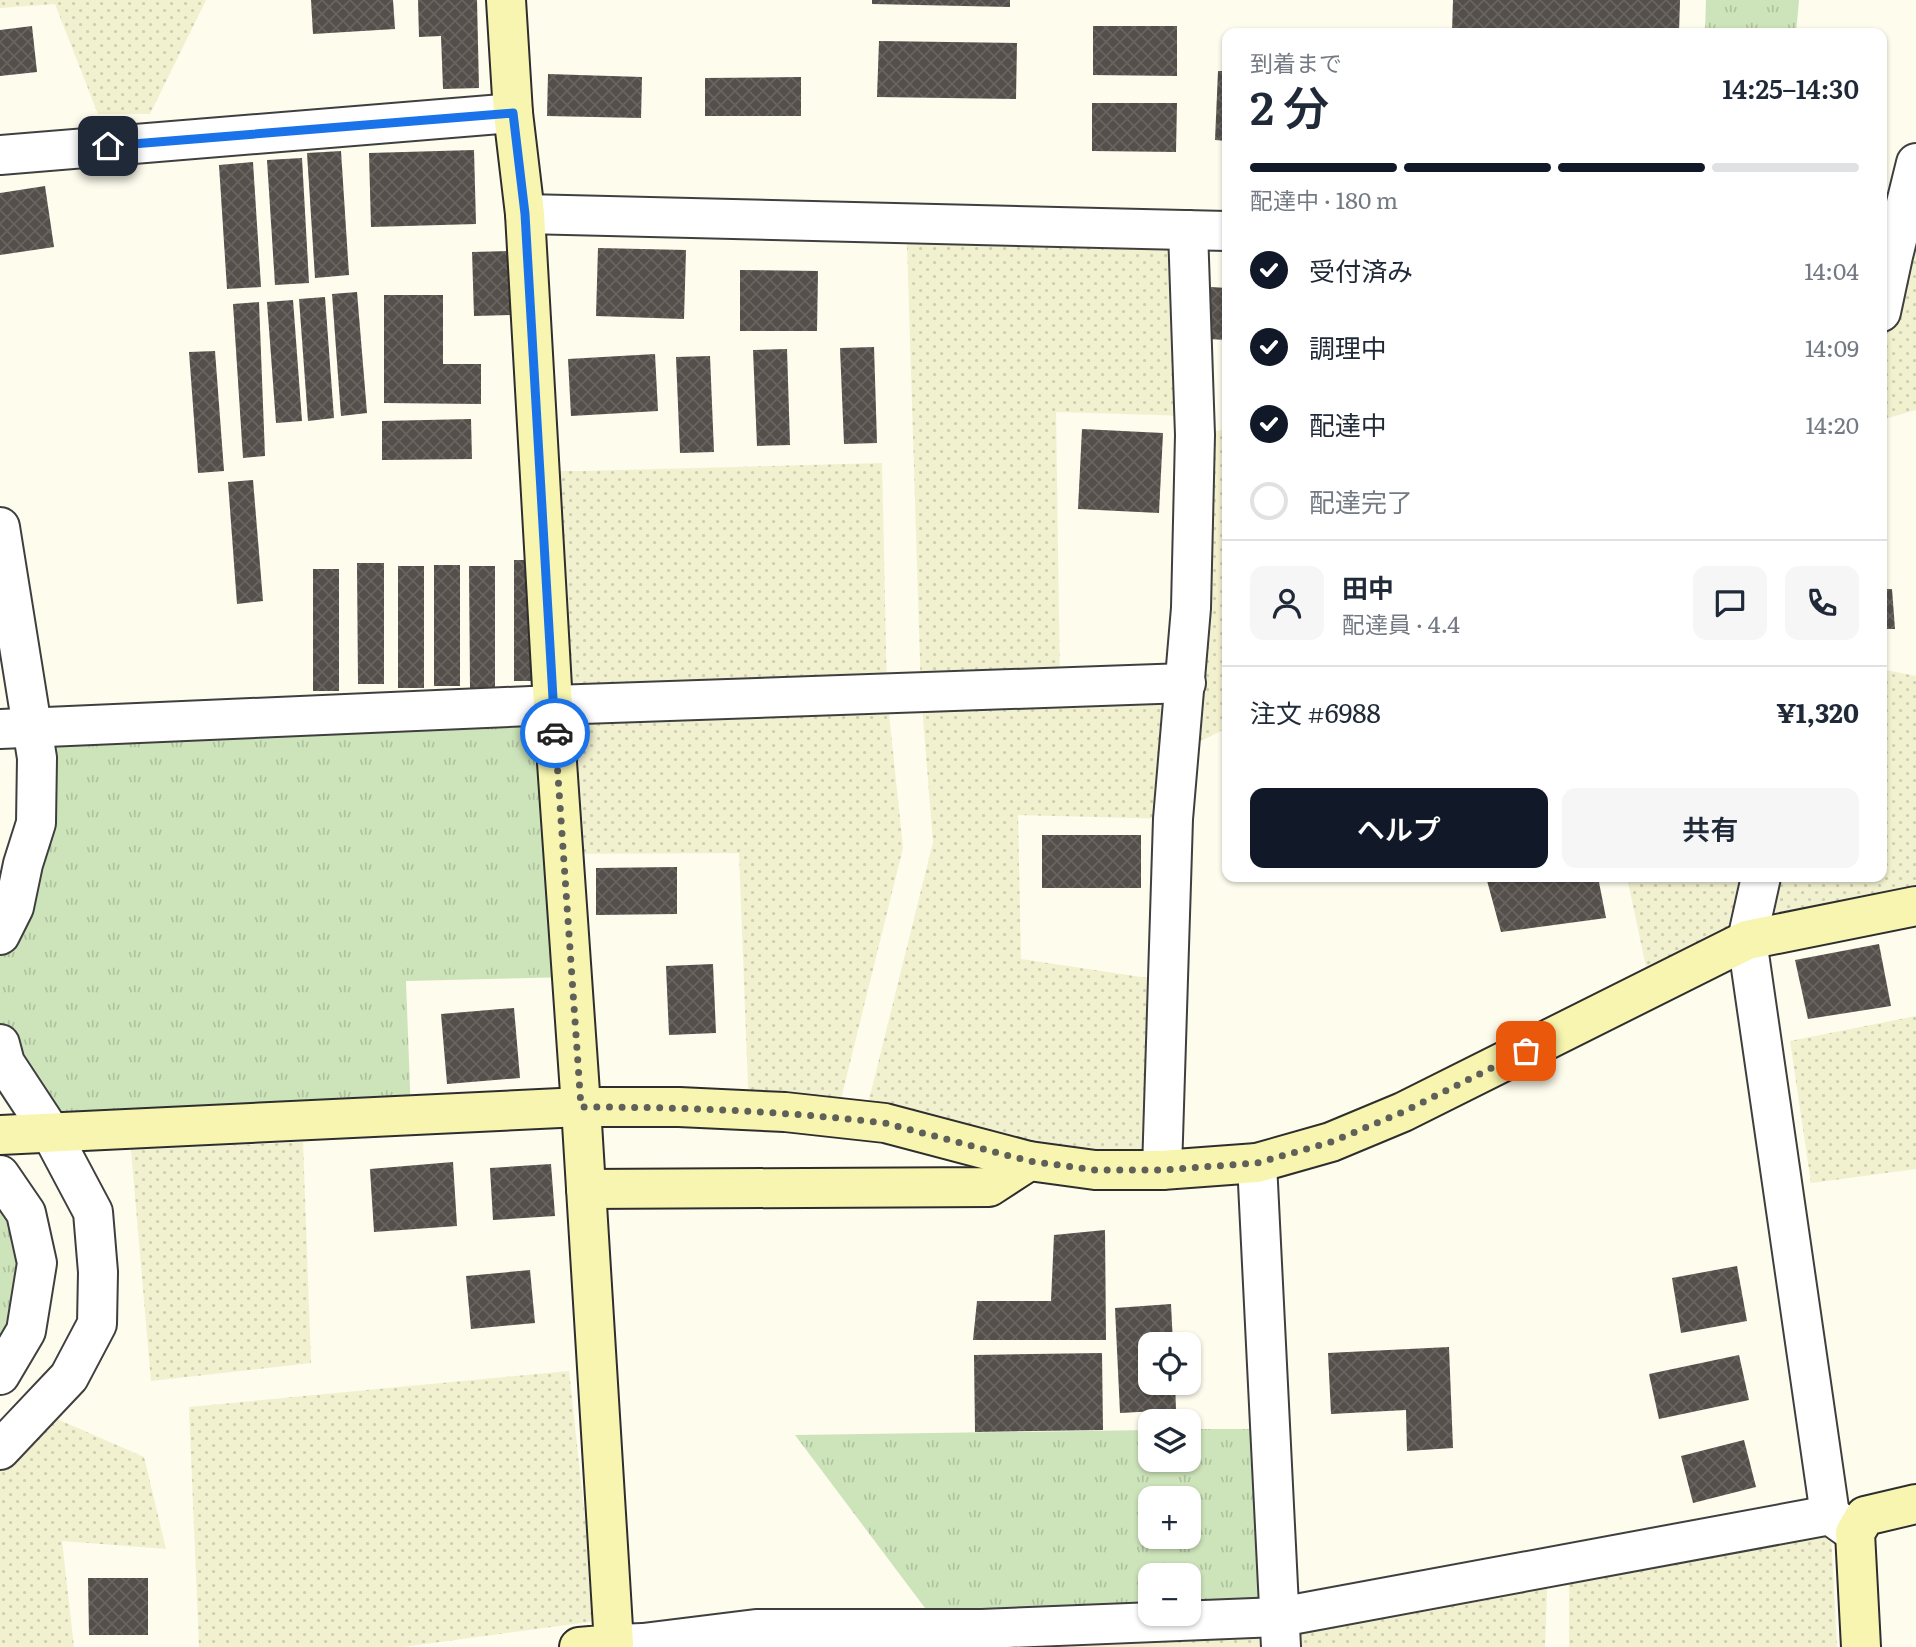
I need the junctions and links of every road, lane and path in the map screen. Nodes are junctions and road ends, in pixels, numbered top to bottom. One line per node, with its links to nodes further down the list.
1 (506, 0): 2 (street)
2 (513, 113): 3 (street); 5 (street)
3 (0, 155)
4 (1916, 163): 8 (street)
5 (525, 214): 6 (street); 12 (street)
6 (1188, 230): 7 (street); 11 (street)
7 (1222, 231)
8 (1897, 256): 9 (street)
9 (1887, 291)
10 (0, 527): 13 (street)
11 (1186, 683): 12 (street); 24 (street)
12 (553, 705): 13 (street); 19 (street)
13 (16, 728): 16 (street)
14 (1760, 882): 17 (street)
15 (1916, 906): 17 (street)
16 (0, 935)
17 (1747, 940): 23 (street); 30 (street)
18 (0, 1044): 20 (street)
19 (581, 1107): 20 (street); 22 (street); 26 (street)
20 (51, 1133): 21 (street); 28 (street)
21 (0, 1135)
22 (1029, 1161): 24 (street); 26 (street)
23 (1257, 1163): 24 (street); 31 (street)
24 (1162, 1170)
25 (0, 1175): 27 (street)
26 (586, 1189): 32 (street)
27 (0, 1375)
28 (0, 1450)
29 (1916, 1504): 30 (street)
30 (1843, 1524): 31 (street); 33 (street)
31 (1280, 1632): 32 (street)
32 (603, 1646)
33 (1861, 1647)

